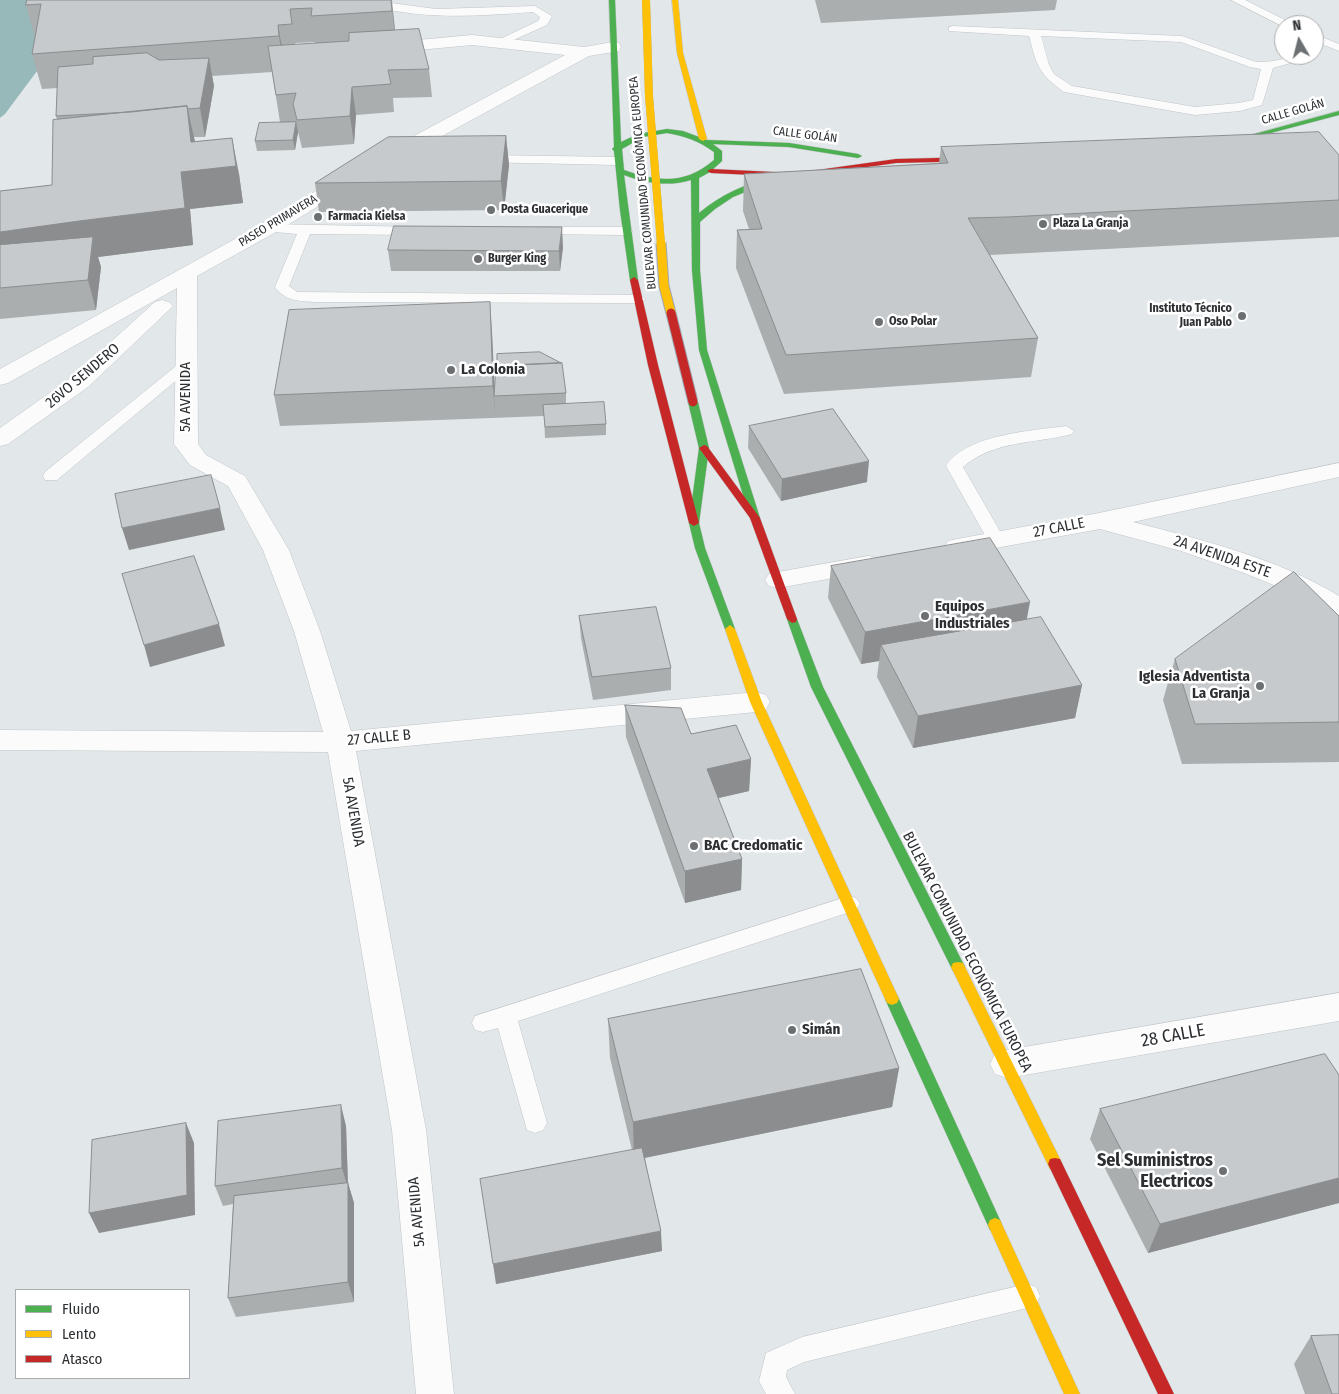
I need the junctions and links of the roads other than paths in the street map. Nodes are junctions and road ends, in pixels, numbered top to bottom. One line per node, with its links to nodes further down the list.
1 (612, 0): 11 (main road, BULEVAR COMUNIDAD ECONÓMICA EUROPEA)
2 (646, 0): 47 (main road, BULEVAR COMUNIDAD ECONÓMICA EUROPEA, bridge)
3 (676, 0): 18 (main road)
4 (1236, 0): 6 (lane)
5 (376, 4): 10 (lane)
6 (1274, 18)
7 (953, 29): 8 (lane)
8 (1034, 33): 17 (lane); 17 (lane)
9 (1324, 42): 12 (lane)
10 (500, 43): 13 (street); 15 (street)
11 (613, 48): 15 (street, PASEO PRIMAVERA); 27 (main road, BULEVAR COMUNIDAD ECONÓMICA EUROPEA)
12 (1338, 48): 14 (lane)
13 (374, 49)
14 (1324, 51)
15 (584, 52): 33 (street, PASEO PRIMAVERA)
16 (1274, 64): 17 (lane)
17 (1268, 66)
18 (695, 108): 20 (main road); 22 (main road)
19 (1339, 113): 23 (main road, CALLE GOLÁN)
20 (712, 118)
21 (745, 132): 24 (main road)
22 (706, 141): 24 (main road, CALLE GOLÁN); 27 (main road, CALLE GOLÁN); 29 (main road)
23 (1218, 143)
24 (789, 145): 28 (main road, CALLE GOLÁN)
25 (472, 159): 27 (lane)
26 (985, 159): 28 (main road, CALLE GOLÁN)
27 (618, 160): 31 (main road); 37 (main road, BULEVAR COMUNIDAD ECONÓMICA EUROPEA)
28 (896, 161): 30 (main road, CALLE GOLÁN)
29 (711, 171): 30 (main road, CALLE GOLÁN); 31 (main road)
30 (796, 175): 32 (main road)
31 (695, 178): 32 (main road, BULEVAR COMUNIDAD ECONÓMICA EUROPEA)
32 (695, 222): 50 (main road, BULEVAR COMUNIDAD ECONÓMICA EUROPEA)
33 (269, 228): 34 (lane); 38 (street, PASEO PRIMAVERA)
34 (305, 230): 35 (lane); 39 (lane)
35 (432, 231)
36 (519, 231): 37 (lane)
37 (626, 231): 39 (main road, BULEVAR COMUNIDAD ECONÓMICA EUROPEA)
38 (187, 274): 41 (street, PASEO PRIMAVERA); 42 (street, 5A AVENIDA)
39 (639, 299): 52 (main road, BULEVAR COMUNIDAD ECONÓMICA EUROPEA)
40 (162, 306): 41 (street); 42 (street); 46 (street, 26VO SENDERO)
41 (121, 310): 44 (street, PASEO PRIMAVERA)
42 (187, 314): 43 (street, 5A AVENIDA)
43 (186, 365): 49 (lane); 60 (street, 5A AVENIDA)
44 (2, 375)
45 (1066, 431): 53 (lane)
46 (0, 439)
47 (704, 448): 50 (main road, BULEVAR COMUNIDAD ECONÓMICA EUROPEA); 52 (main road, BULEVAR COMUNIDAD ECONÓMICA EUROPEA)
48 (1339, 470): 51 (street, 27 CALLE)
49 (51, 476)
50 (754, 518): 56 (main road, BULEVAR COMUNIDAD ECONÓMICA EUROPEA)
51 (1098, 521): 53 (street, 27 CALLE); 57 (street, 2A AVENIDA ESTE)
52 (694, 523): 58 (main road, BULEVAR COMUNIDAD ECONÓMICA EUROPEA)
53 (996, 540): 54 (street, 27 CALLE)
54 (938, 551)
55 (890, 560): 56 (street)
56 (778, 580): 65 (main road, BULEVAR COMUNIDAD ECONÓMICA EUROPEA)
57 (1336, 603)
58 (756, 702): 60 (street, 27 CALLE B); 61 (main road, BULEVAR COMUNIDAD ECONÓMICA EUROPEA)
59 (0, 740): 60 (street, 27 CALLE B)
60 (340, 742): 68 (street, 5A AVENIDA)
61 (849, 904): 63 (lane); 67 (main road, BULEVAR COMUNIDAD ECONÓMICA EUROPEA)
62 (1339, 1007): 65 (street, 28 CALLE)
63 (506, 1016): 64 (lane); 66 (lane)
64 (484, 1024)
65 (1007, 1064): 71 (main road, BULEVAR COMUNIDAD ECONÓMICA EUROPEA)
66 (535, 1122)
67 (1027, 1296): 69 (lane); 70 (main road, BULEVAR COMUNIDAD ECONÓMICA EUROPEA)
68 (435, 1394)
69 (782, 1394)
70 (1072, 1394)
71 (1166, 1394)

